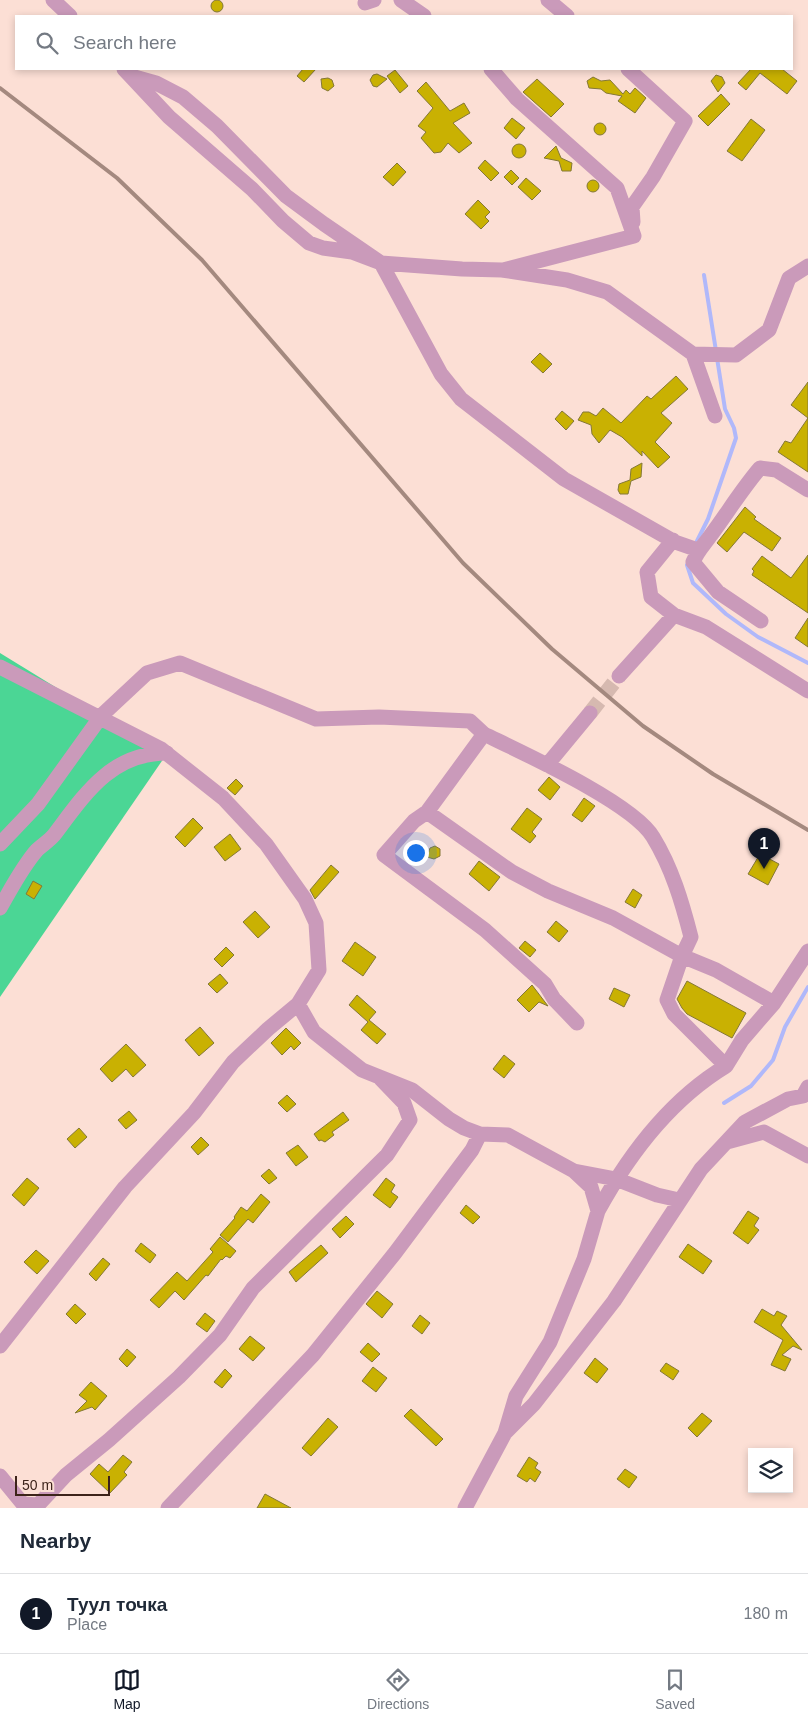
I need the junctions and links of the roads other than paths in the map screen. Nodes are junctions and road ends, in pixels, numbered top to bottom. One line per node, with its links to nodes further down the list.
1 (401, 0): 5 (street)
2 (548, 0): 6 (street)
3 (55, 1): 4 (street)
4 (69, 15)
5 (423, 15)
6 (566, 15)
7 (492, 70): 12 (street)
8 (629, 70): 12 (street)
9 (127, 73): 10 (street); 11 (street)
10 (252, 189): 11 (street); 13 (street)
11 (286, 196): 13 (street)
12 (634, 236): 15 (street)
13 (381, 263): 15 (street); 19 (street)
14 (808, 266): 16 (street)
15 (502, 270): 16 (street)
16 (693, 354): 17 (street)
17 (715, 416)
18 (808, 490): 20 (street)
19 (673, 540): 20 (street); 21 (street)
20 (694, 548): 22 (street)
21 (674, 615): 24 (street); 25 (street)
22 (761, 622)
23 (0, 667): 27 (street)
24 (619, 676)
25 (808, 691)
26 (590, 713): 30 (street)
27 (100, 718): 28 (street); 29 (street); 32 (street)
28 (484, 734): 30 (street); 31 (street)
29 (166, 753): 33 (street); 37 (street)
30 (547, 765): 35 (street)
31 (426, 812): 35 (street); 38 (street)
32 (0, 844)
33 (0, 908)
34 (808, 951): 36 (street)
35 (682, 956): 36 (street); 39 (street)
36 (774, 1003): 39 (street)
37 (298, 1004): 40 (street); 49 (street)
38 (577, 1023)
39 (726, 1066): 46 (street)
40 (379, 1077): 42 (street); 51 (street)
41 (806, 1092): 43 (street)
42 (480, 1134): 45 (street); 52 (street)
43 (727, 1142): 44 (street); 47 (street)
44 (808, 1156)
45 (574, 1171): 46 (street); 48 (street)
46 (616, 1179): 47 (street); 48 (street)
47 (679, 1200): 50 (street)
48 (598, 1211): 50 (street)
49 (0, 1346)
50 (505, 1433): 53 (street)
51 (0, 1476)
52 (168, 1508)
53 (465, 1508)

